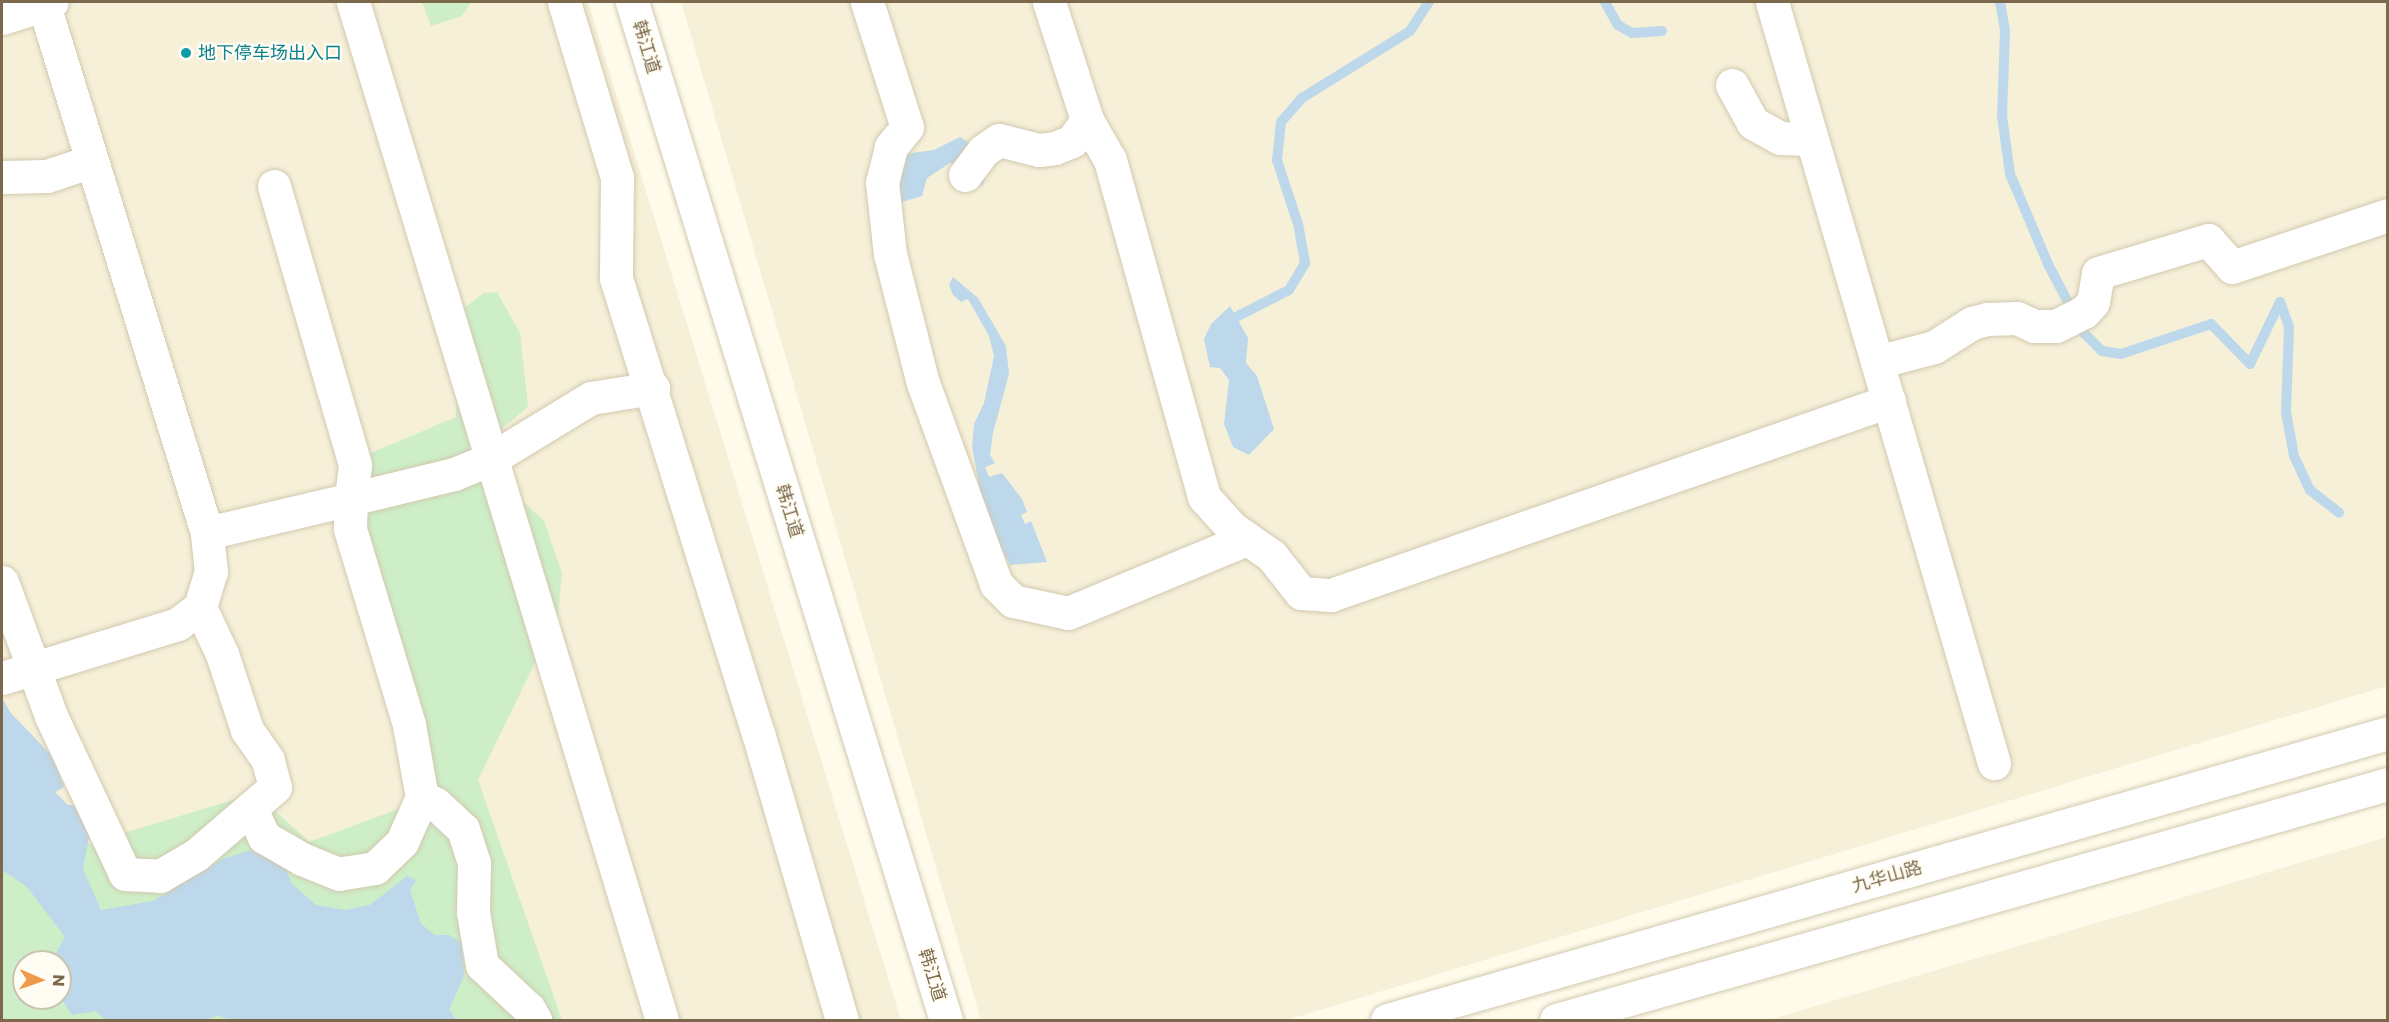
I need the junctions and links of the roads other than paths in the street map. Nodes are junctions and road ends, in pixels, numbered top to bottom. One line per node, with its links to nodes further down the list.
1 (46, 2): 8 (street); 12 (street)
2 (353, 2): 20 (street)
3 (564, 2): 18 (street)
4 (632, 2): 35 (street, 韩江道)
5 (867, 2): 23 (street)
6 (1049, 2): 10 (street)
7 (1772, 2): 11 (street)
8 (2, 18)
9 (1732, 85): 11 (street)
10 (1087, 120): 13 (street); 23 (street)
11 (1810, 140): 17 (street)
12 (92, 161): 14 (street); 22 (street)
13 (974, 163)
14 (2, 177)
15 (274, 186): 21 (street)
16 (2388, 215): 17 (street)
17 (1877, 362): 19 (street)
18 (653, 388): 20 (street); 34 (street)
19 (1889, 401): 23 (street); 28 (street)
20 (489, 460): 21 (street); 33 (street)
21 (351, 499): 22 (street); 30 (street)
22 (207, 533): 25 (street)
23 (1248, 539)
24 (2, 582): 26 (street)
25 (200, 607): 26 (street); 31 (street)
26 (13, 674): 31 (street)
27 (2388, 733): 36 (street, 九华山路)
28 (1994, 763)
29 (2388, 784): 37 (street)
30 (422, 797): 31 (street); 32 (street)
31 (250, 809)
32 (535, 1020)
33 (662, 1020)
34 (842, 1020)
35 (946, 1020)
36 (1387, 1020)
37 (1556, 1020)

